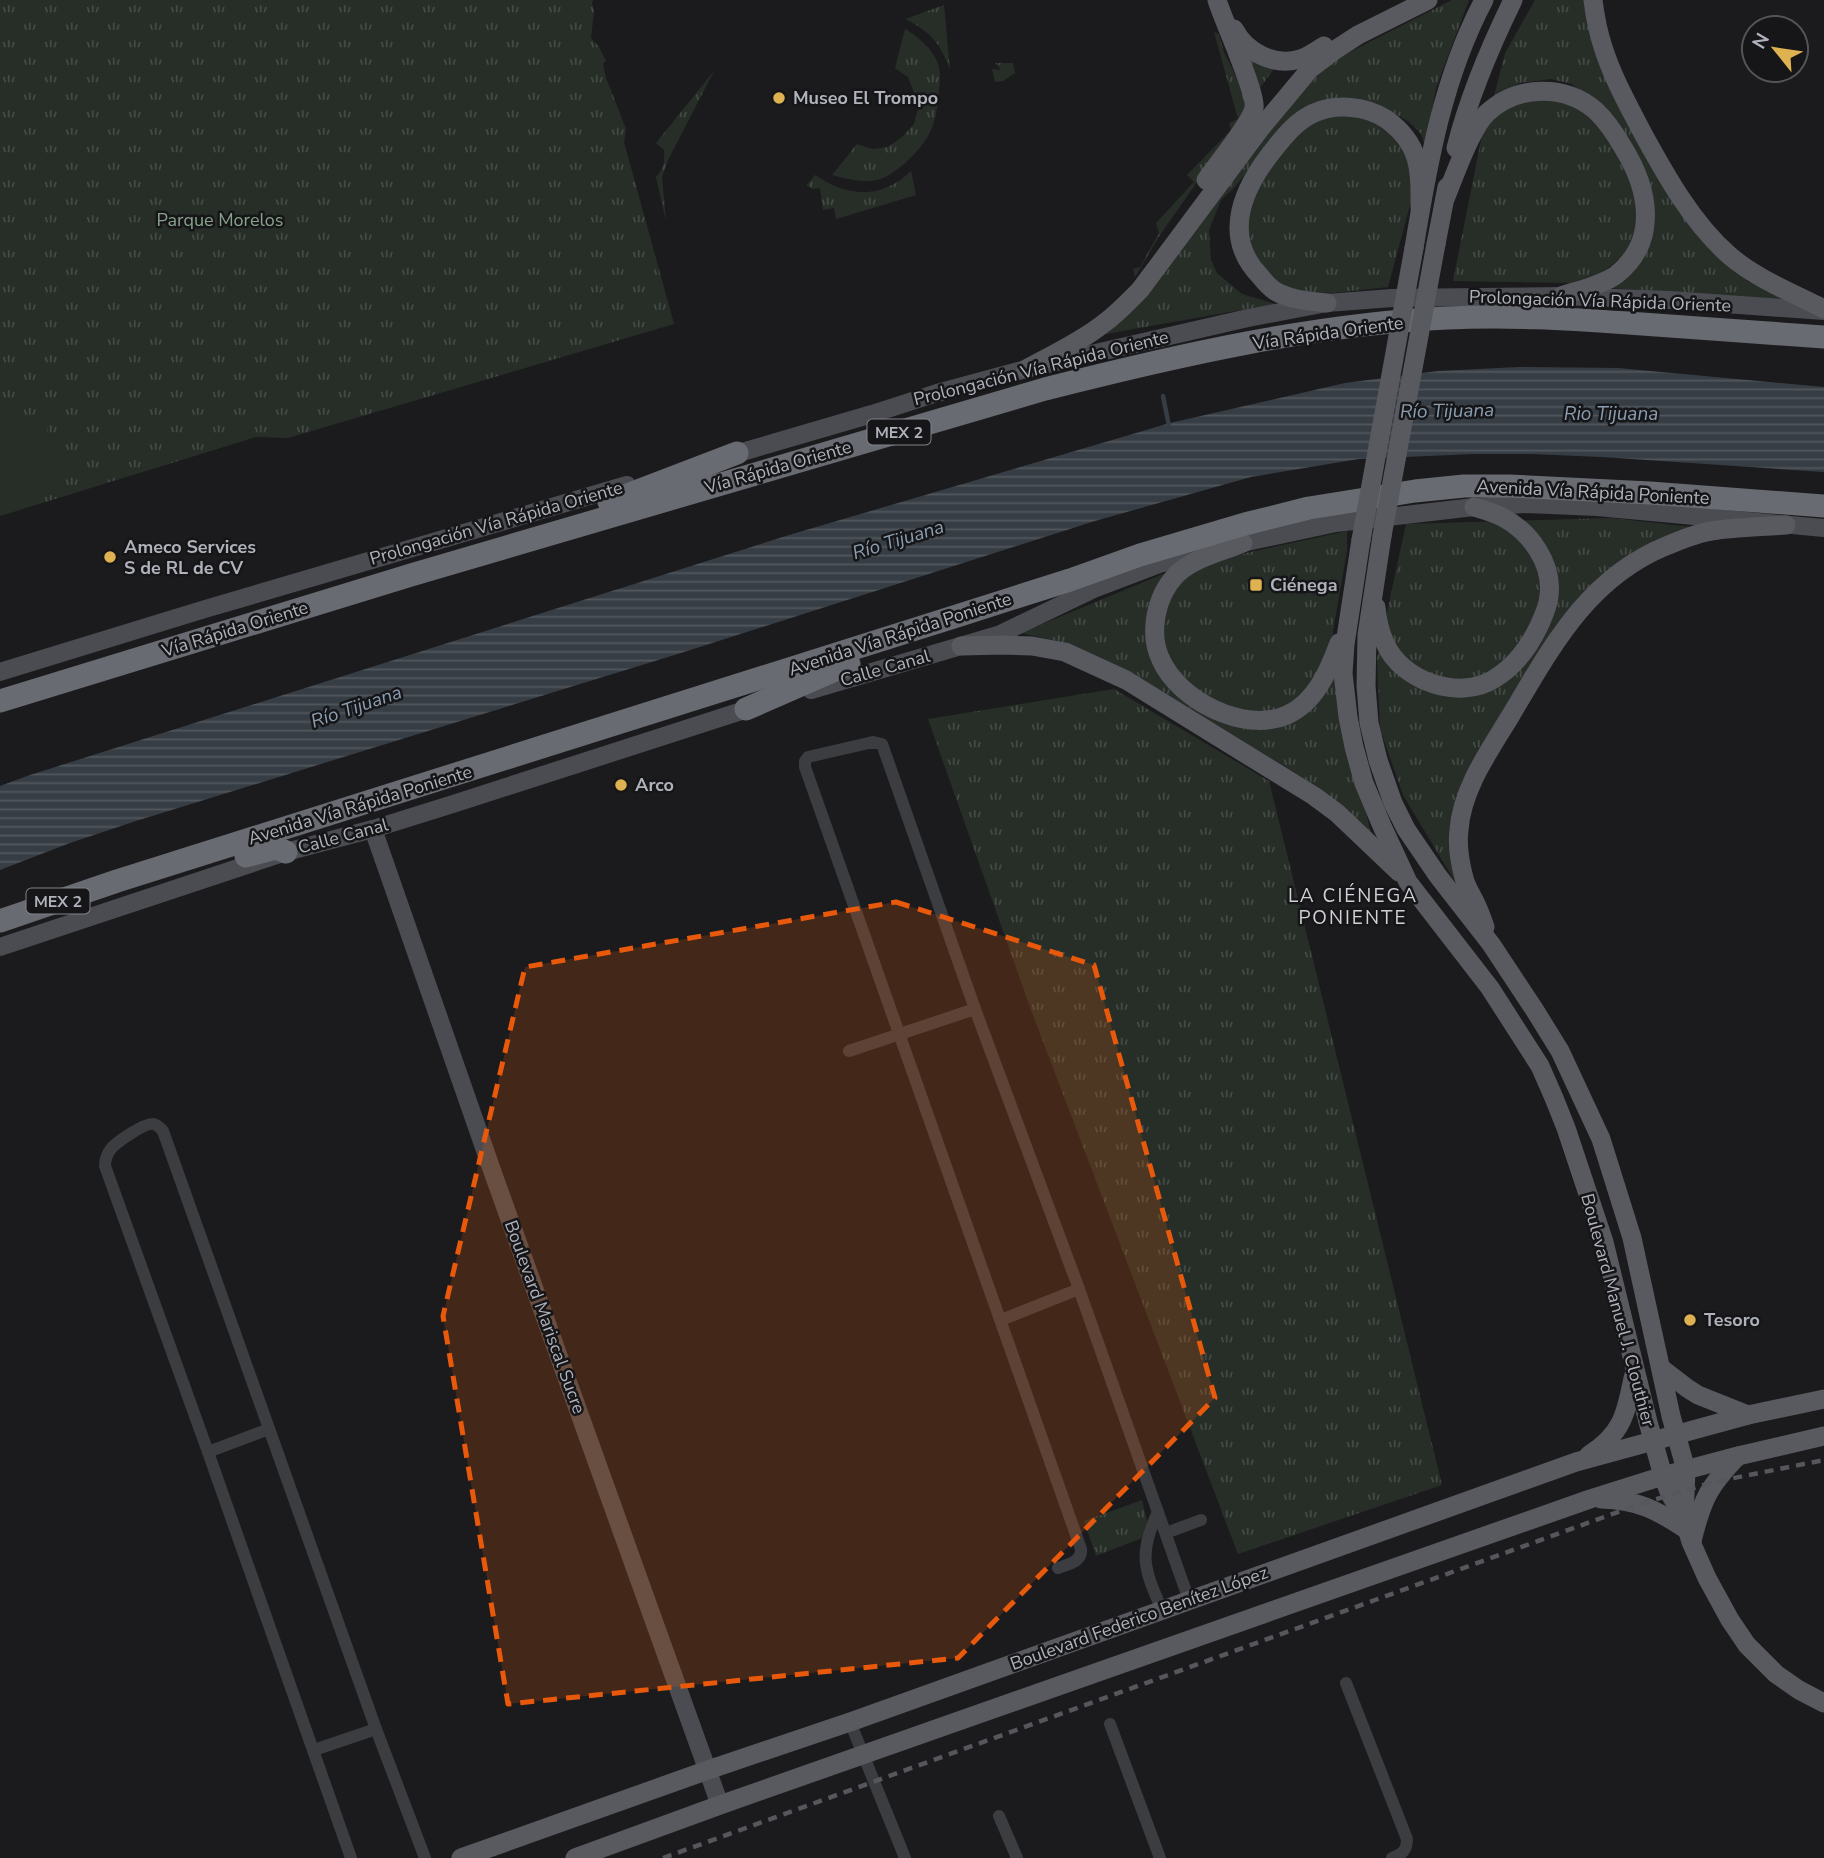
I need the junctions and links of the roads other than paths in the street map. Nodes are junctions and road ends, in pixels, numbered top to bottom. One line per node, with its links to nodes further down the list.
1 (1217, 0): 10 (main road)
2 (1224, 0): 3 (main road)
3 (1419, 0)
4 (1429, 0): 10 (main road)
5 (1484, 0): 9 (main road, Boulevard Manuel J. Clouthier)
6 (1513, 0): 8 (main road, Boulevard Manuel J. Clouthier)
7 (1593, 0): 13 (main road)
8 (1444, 199): 11 (main road); 23 (main road, Boulevard Manuel J. Clouthier, bridge)
9 (1420, 208): 12 (main road); 24 (main road, Boulevard Manuel J. Clouthier, bridge)
10 (1154, 273): 15 (main road)
11 (1561, 296): 12 (main road, Prolongación Vía Rápida Oriente); 13 (main road, Prolongación Vía Rápida Oriente)
12 (1327, 303): 15 (main road, Prolongación Vía Rápida Oriente)
13 (1824, 310)
14 (1824, 337): 22 (highway, Vía Rápida Oriente / MEX 2)
15 (1026, 369): 16 (main road, Prolongación Vía Rápida Oriente)
16 (737, 453): 22 (highway); 27 (main road, Prolongación Vía Rápida Oriente)
17 (1824, 506): 25 (highway, Avenida Vía Rápida Poniente / MEX 2)
18 (1474, 507): 19 (main road, Calle Canal); 21 (main road, Calle Canal); 23 (main road)
19 (1786, 525): 20 (main road, Calle Canal); 35 (main road)
20 (1824, 528)
21 (1243, 543): 24 (main road); 26 (main road, Calle Canal)
22 (411, 575): 28 (highway, Vía Rápida Oriente / MEX 2)
23 (1374, 590): 35 (main road, Boulevard Manuel J. Clouthier)
24 (1350, 612): 33 (main road, Boulevard Manuel J. Clouthier)
25 (960, 615): 29 (highway); 32 (highway, Avenida Vía Rápida Poniente / MEX 2)
26 (961, 646): 29 (main road, Calle Canal); 33 (main road)
27 (0, 672)
28 (0, 701)
29 (746, 709): 30 (main road, Calle Canal)
30 (373, 829): 31 (main road, Calle Canal); 70 (main road, Boulevard Mariscal Sucre)
31 (286, 852): 32 (highway); 36 (main road, Calle Canal)
32 (117, 881): 34 (highway, Avenida Vía Rápida Poniente / MEX 2)
33 (1408, 882): 43 (main road, Boulevard Manuel J. Clouthier)
34 (0, 921)
35 (1491, 944): 42 (main road, Boulevard Manuel J. Clouthier)
36 (0, 947)
37 (975, 1009): 38 (street); 38 (street); 40 (street)
38 (899, 1033): 39 (street); 41 (street)
39 (849, 1051)
40 (1079, 1289): 41 (street); 56 (street)
41 (1000, 1320): 60 (street)
42 (1661, 1368): 45 (main road); 47 (main road, Boulevard Manuel J. Clouthier)
43 (1635, 1370): 49 (main road, Boulevard Manuel J. Clouthier); 52 (main road)
44 (1824, 1399): 45 (main road, Boulevard Federico Benítez López)
45 (1748, 1415): 47 (main road, Boulevard Federico Benítez López)
46 (269, 1429): 50 (street); 50 (street); 67 (street)
47 (1676, 1434): 49 (main road, Boulevard Federico Benítez López); 53 (main road, Boulevard Manuel J. Clouthier)
48 (1824, 1436): 51 (main road, Boulevard Federico Benítez López)
49 (1653, 1441): 52 (main road, Boulevard Federico Benítez López); 54 (main road, Boulevard Manuel J. Clouthier)
50 (208, 1452): 68 (street)
51 (1738, 1456): 53 (main road, Boulevard Federico Benítez López); 58 (main road)
52 (1577, 1462): 61 (main road, Boulevard Federico Benítez López)
53 (1686, 1470): 54 (main road, Boulevard Federico Benítez López); 58 (main road, Boulevard Manuel J. Clouthier)
54 (1663, 1476): 55 (main road, Boulevard Federico Benítez López); 58 (main road, Boulevard Manuel J. Clouthier)
55 (1590, 1499): 58 (main road); 69 (main road, Boulevard Federico Benítez López)
56 (1158, 1512): 59 (street); 62 (street)
57 (1201, 1520): 59 (street)
58 (1687, 1530): 64 (main road, Boulevard Manuel J. Clouthier)
59 (1166, 1533): 61 (street)
60 (1058, 1568)
61 (1189, 1600): 62 (main road, Boulevard Federico Benítez López)
62 (1162, 1611): 65 (main road, Boulevard Federico Benítez López)
63 (1346, 1683): 73 (street)
64 (1824, 1703)
65 (849, 1722): 69 (street); 70 (main road, Boulevard Federico Benítez López)
66 (1110, 1724): 80 (street)
67 (376, 1729): 68 (street); 75 (street)
68 (314, 1750): 74 (street)
69 (863, 1756): 71 (main road, Boulevard Federico Benítez López); 78 (street)
70 (708, 1770): 71 (main road, Boulevard Mariscal Sucre); 76 (main road, Boulevard Federico Benítez López)
71 (720, 1805): 77 (main road, Boulevard Federico Benítez López)
72 (999, 1816): 79 (street)
73 (1397, 1856)
74 (351, 1858)
75 (425, 1858)
76 (461, 1858)
77 (575, 1858)
78 (905, 1858)
79 (1017, 1858)
80 (1160, 1858)

